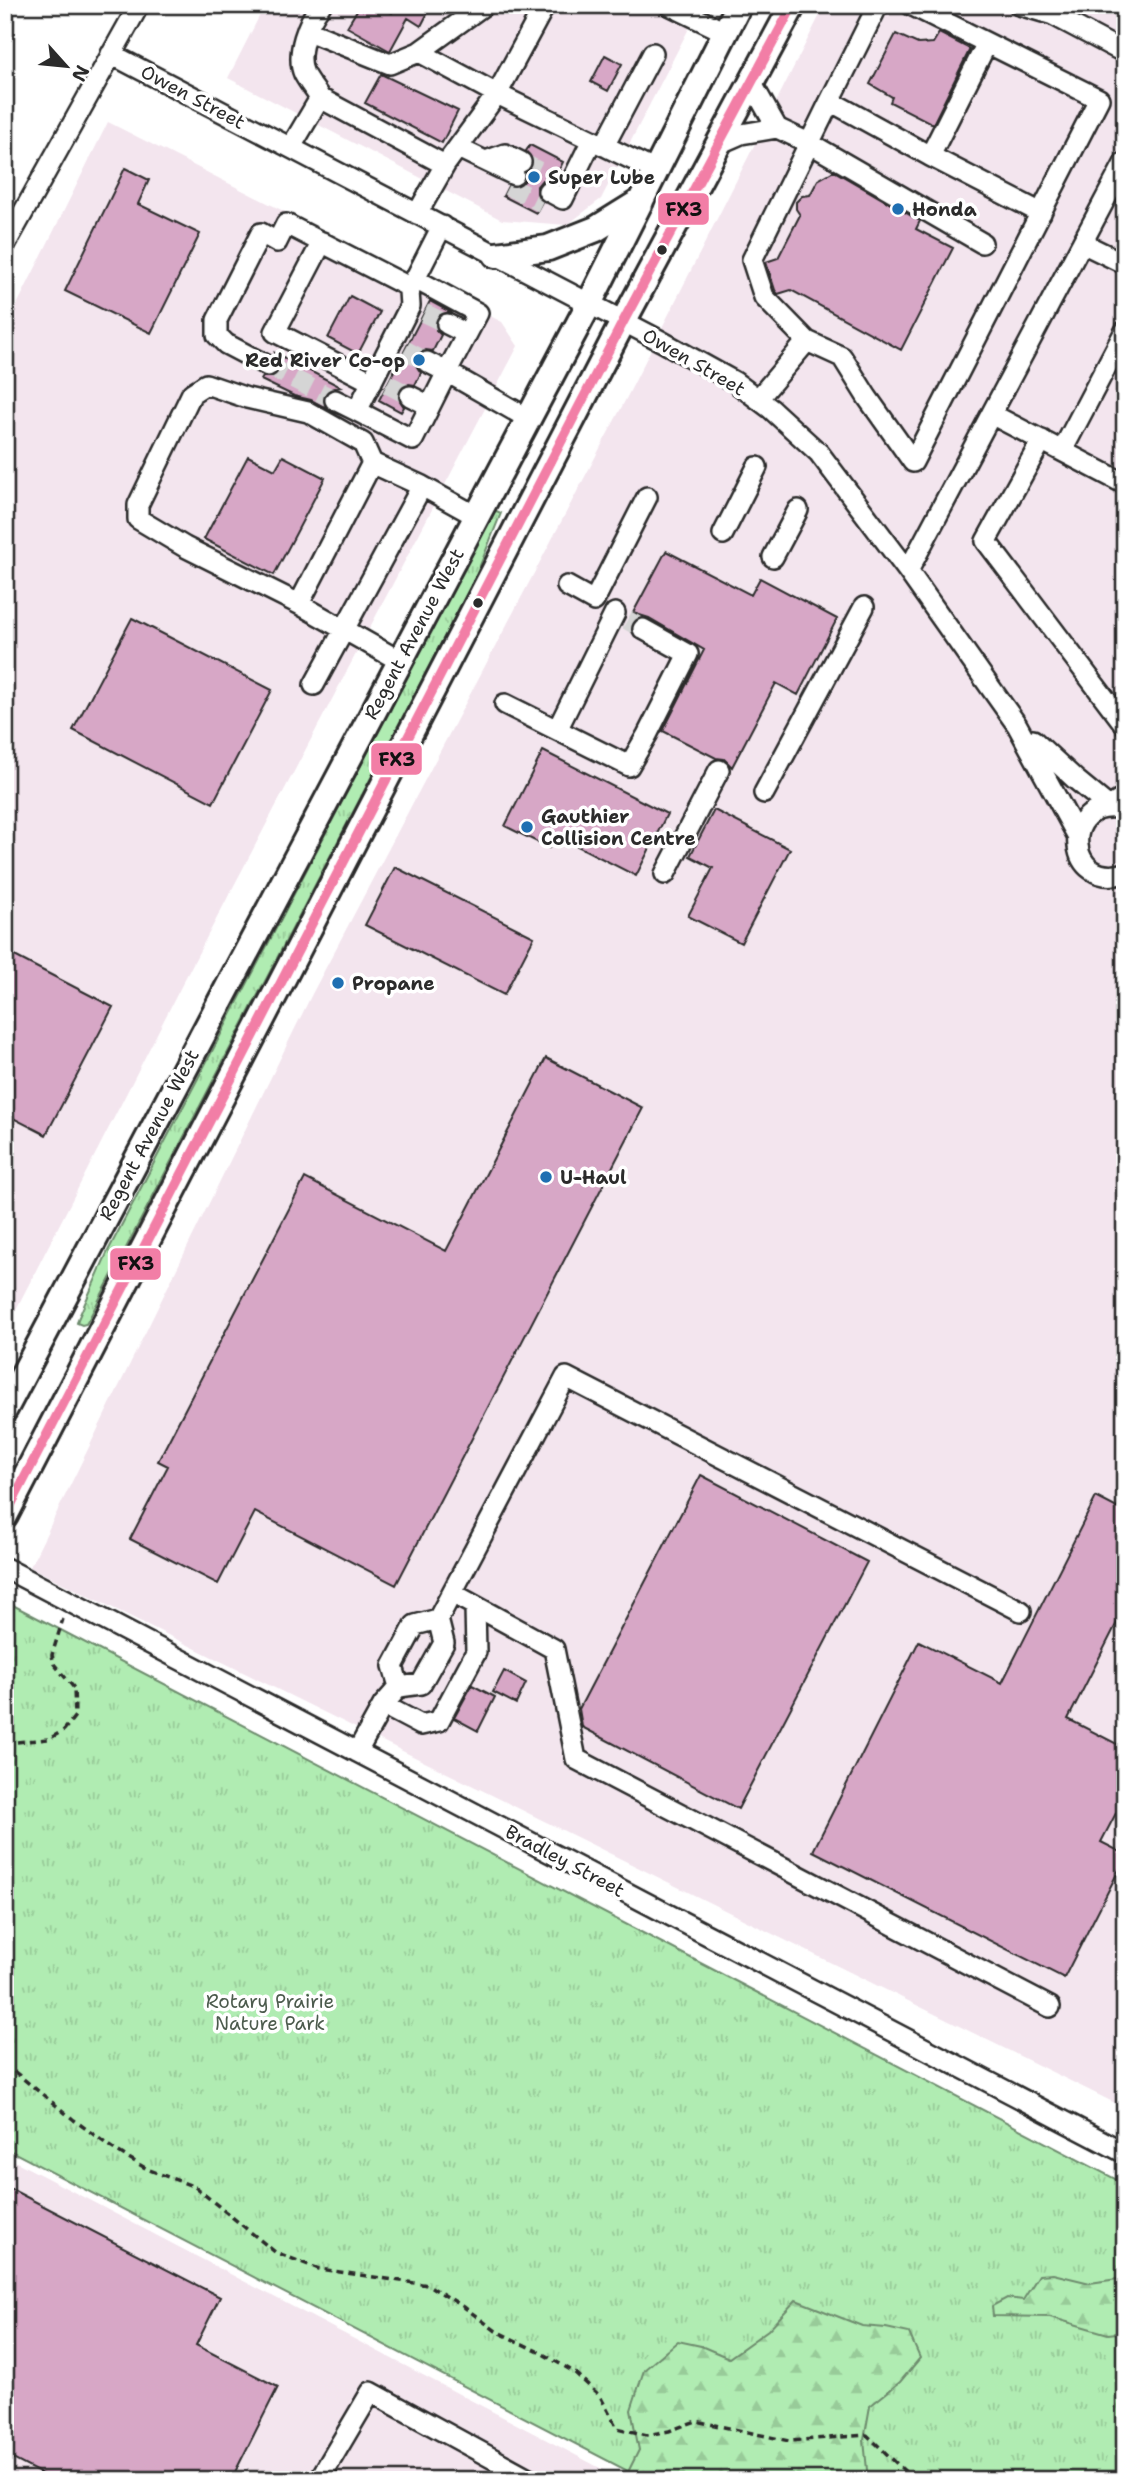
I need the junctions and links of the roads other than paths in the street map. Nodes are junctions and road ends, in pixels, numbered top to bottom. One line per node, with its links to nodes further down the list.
1 (139, 5): 18 (street)
2 (321, 5): 12 (street)
3 (484, 5): 15 (street)
4 (545, 5): 20 (street)
5 (739, 5): 13 (main road, Regent Avenue West)
6 (793, 5): 19 (main road)
7 (878, 5): 22 (street)
8 (911, 5): 14 (street)
9 (1020, 5): 11 (street)
10 (680, 8): 13 (street)
11 (1053, 8): 17 (street)
12 (308, 31): 15 (street); 21 (street)
13 (725, 32): 32 (main road, Regent Avenue West)
14 (987, 43): 29 (street); 36 (street)
15 (419, 52): 20 (street)
16 (653, 53): 24 (street)
17 (1125, 53)
18 (111, 54): 27 (street, Owen Street); 42 (street)
19 (751, 82): 23 (street); 25 (main road)
20 (497, 94): 24 (street); 28 (street)
21 (320, 98): 27 (street); 31 (street)
22 (830, 101): 26 (street); 29 (street)
23 (777, 128): 25 (street); 26 (street)
24 (598, 143): 32 (street); 34 (street)
25 (718, 144): 47 (main road)
26 (811, 144): 40 (street); 51 (street)
27 (291, 148): 37 (street, Owen Street)
28 (458, 148): 31 (street); 33 (street)
29 (930, 156): 36 (street)
30 (1125, 162): 41 (street)
31 (445, 165): 37 (street)
32 (656, 171): 35 (main road, Regent Avenue West)
33 (514, 174)
34 (550, 192)
35 (641, 200): 43 (main road); 46 (main road, Regent Avenue West)
36 (1041, 213): 51 (street)
37 (417, 214): 38 (street, Owen Street)
38 (442, 226): 43 (street, Owen Street); 45 (street)
39 (322, 242): 45 (street); 53 (street); 55 (street)
40 (982, 243)
41 (1082, 243): 44 (street); 61 (street)
42 (5, 245)
43 (496, 255): 46 (street, Owen Street)
44 (1125, 264)
45 (415, 296): 50 (street); 55 (street)
46 (589, 304): 47 (street, Owen Street); 62 (main road, Regent Avenue West)
47 (622, 322): 57 (street, Owen Street); 94 (main road)
48 (447, 324): 50 (street)
49 (1125, 331): 64 (street)
50 (467, 334): 54 (street)
51 (807, 341): 57 (street)
52 (427, 362): 54 (street)
53 (268, 366)
54 (447, 372): 59 (street); 62 (street)
55 (378, 382): 60 (street)
56 (410, 396): 59 (street)
57 (758, 399): 74 (street, Owen Street)
58 (335, 400): 60 (street)
59 (430, 406): 60 (street)
60 (358, 411)
61 (993, 415): 63 (street); 74 (street)
62 (528, 419): 71 (main road, Regent Avenue West)
63 (1042, 440): 64 (street); 85 (street)
64 (1062, 451): 67 (street)
65 (372, 463): 68 (street); 77 (street); 77 (street)
66 (757, 467): 72 (street)
67 (1125, 484)
68 (422, 486): 71 (street); 80 (street)
69 (647, 497): 76 (street)
70 (798, 510): 73 (street)
71 (476, 516): 81 (main road, Regent Avenue West)
72 (723, 534)
73 (773, 557)
74 (908, 571): 84 (street, Owen Street)
75 (566, 586): 76 (street)
76 (594, 601): 79 (street)
77 (299, 604): 80 (street)
78 (864, 607): 88 (street)
79 (628, 621): 86 (street); 86 (street)
80 (342, 630): 81 (street); 82 (street)
81 (400, 662): 93 (main road, Regent Avenue West)
82 (314, 685)
83 (505, 704): 86 (street)
84 (1017, 725): 89 (street); 90 (street, Owen Street)
85 (1125, 725)
86 (557, 730)
87 (719, 770): 91 (street)
88 (764, 793)
89 (1120, 805): 90 (street)
90 (1077, 835): 92 (street, Owen Street)
91 (664, 874)
92 (1121, 878)
93 (5, 1409)
94 (5, 1516)
95 (5, 1567): 102 (street, Bradley Street)
96 (452, 1593): 97 (street); 98 (street); 99 (street)
97 (475, 1606): 101 (street); 103 (street)
98 (1021, 1611)
99 (438, 1619): 100 (street); 100 (street)
100 (400, 1687): 101 (street)
101 (383, 1704): 102 (street)
102 (357, 1752): 104 (street, Bradley Street)
103 (1050, 2007)
104 (1125, 2153)
105 (319, 2480): 106 (street)
106 (532, 2480)

